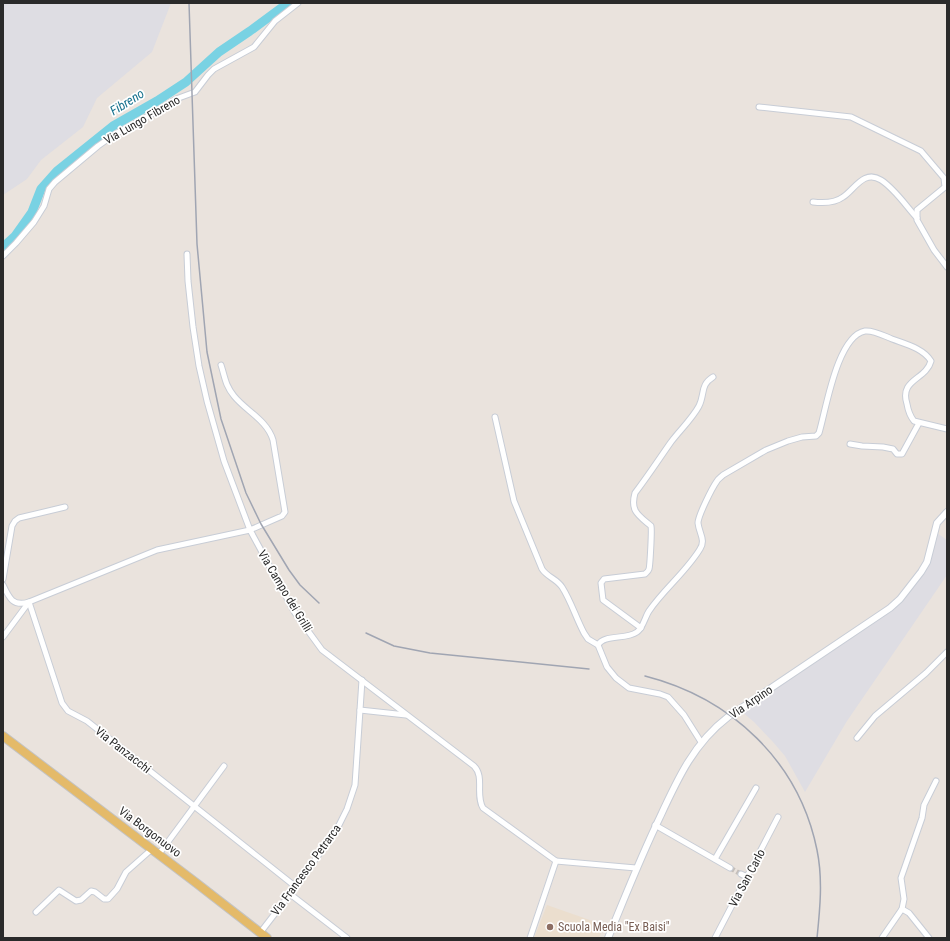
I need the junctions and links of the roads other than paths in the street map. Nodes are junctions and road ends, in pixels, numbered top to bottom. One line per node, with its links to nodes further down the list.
1 (298, 3): 6 (street, Via Lungo Fibreno)
2 (759, 107): 4 (street)
3 (813, 202): 4 (street)
4 (917, 218): 7 (street)
5 (187, 254): 16 (street, Via Campo dei Grilli)
6 (3, 256)
7 (947, 267)
8 (221, 365): 16 (street)
9 (714, 377): 20 (street)
10 (495, 417): 22 (street)
11 (919, 423): 12 (street); 13 (street); 20 (street)
12 (947, 429)
13 (850, 444)
14 (65, 507): 17 (street)
15 (947, 512): 29 (street, Via Arpino)
16 (250, 530): 19 (street); 24 (street, Via Campo dei Grilli)
17 (3, 579)
18 (3, 585): 19 (street)
19 (29, 602): 21 (street); 33 (street, Via Panzacchi)
20 (641, 628): 22 (street)
21 (3, 636)
22 (598, 645): 29 (street)
23 (947, 652): 28 (street)
24 (362, 680): 25 (street, Via Francesco Petrarca); 26 (street, Via Campo dei Grilli)
25 (360, 710): 26 (street); 43 (street, Via Francesco Petrarca)
26 (408, 715): 38 (street, Via Campo dei Grilli)
27 (3, 736): 36 (main road, Via Borgonuovo)
28 (857, 738)
29 (701, 742): 35 (street, Via Arpino)
30 (224, 766): 33 (street)
31 (936, 781): 45 (street)
32 (756, 788): 37 (street)
33 (194, 806): 36 (street); 43 (street, Via Panzacchi)
34 (778, 817): 42 (street, Via San Carlo)
35 (656, 825): 37 (street); 39 (street, Via Arpino)
36 (155, 851): 46 (street); 47 (main road, Via Borgonuovo)
37 (715, 859): 40 (street)
38 (556, 862): 39 (street); 50 (street)
39 (636, 868): 51 (street, Via Arpino)
40 (730, 868)
41 (741, 874): 42 (street)
42 (747, 877): 52 (street, Via San Carlo)
43 (296, 887): 44 (street, Via Francesco Petrarca)
44 (290, 894): 47 (street, Via Francesco Petrarca); 49 (street)
45 (902, 909): 53 (street); 54 (street)
46 (36, 912)
47 (260, 933): 48 (main road, Via Borgonuovo)
48 (267, 938)
49 (347, 938)
50 (530, 938)
51 (608, 938)
52 (715, 938)
53 (882, 938)
54 (929, 938)

